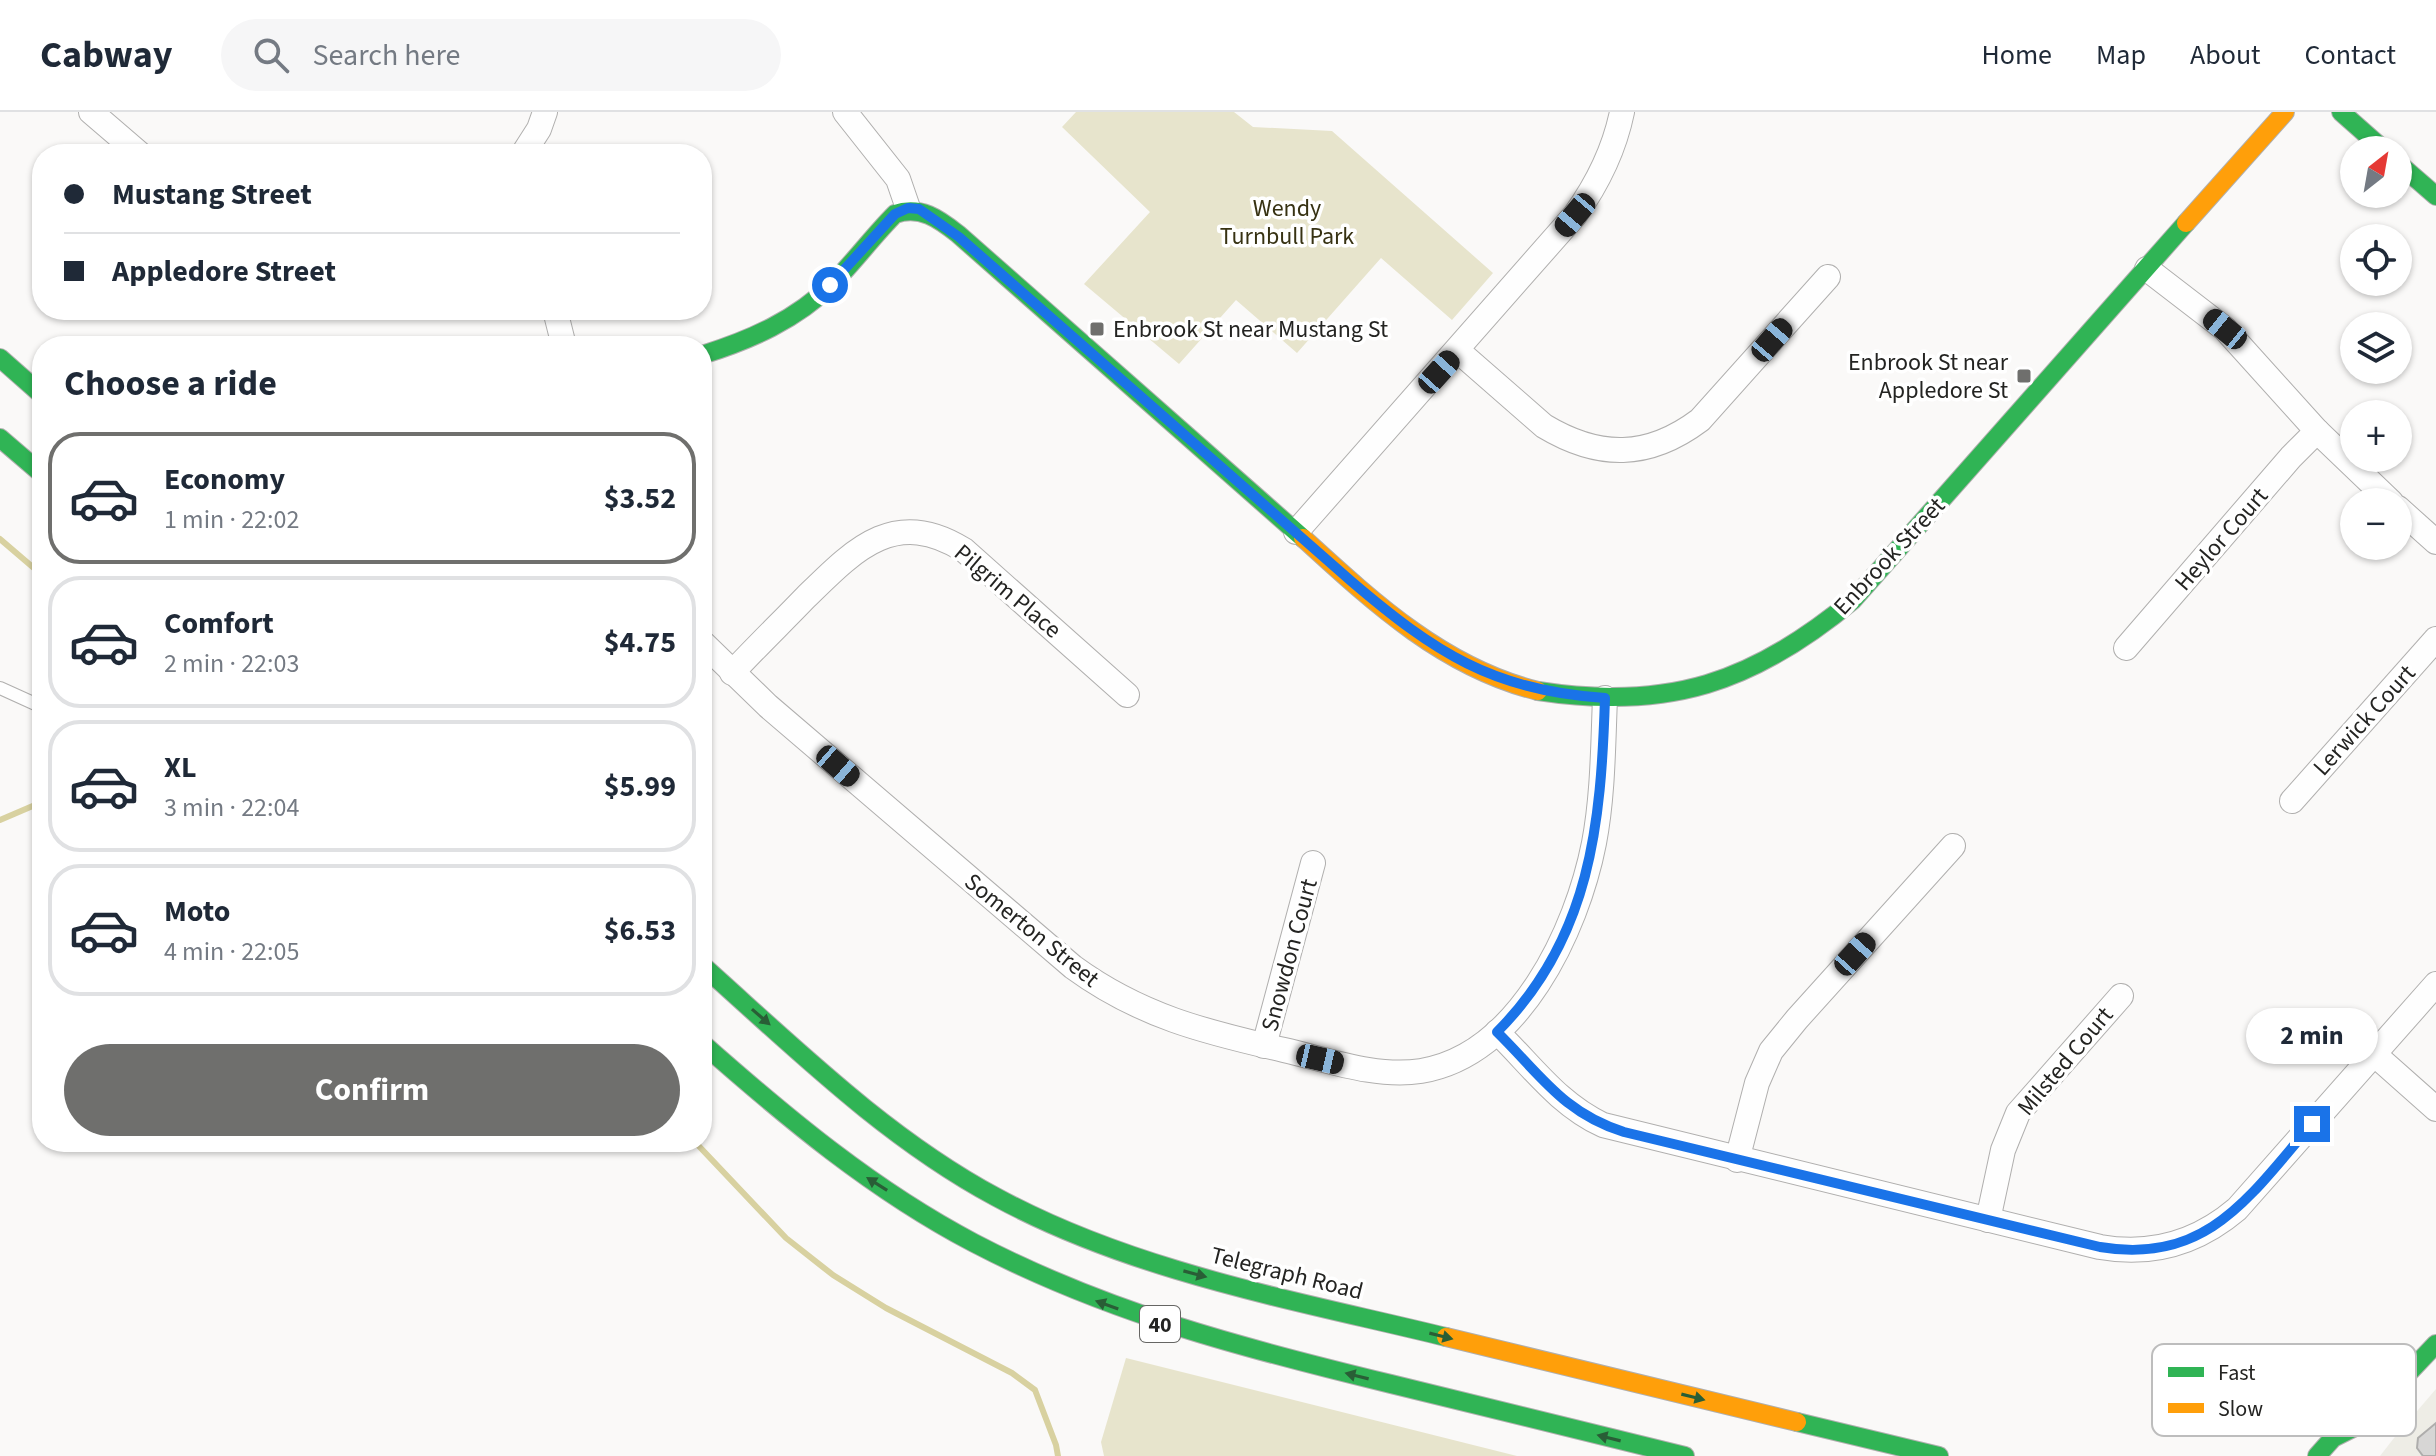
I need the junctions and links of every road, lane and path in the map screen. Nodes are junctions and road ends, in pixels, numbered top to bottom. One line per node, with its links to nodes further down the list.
1 (91, 112): 8 (street)
2 (545, 112): 9 (street)
3 (845, 112): 12 (street)
4 (1622, 112): 15 (street)
5 (2285, 112): 13 (main road, Enbrook Street)
6 (2341, 112): 7 (main road)
7 (2368, 136)
8 (128, 144)
9 (529, 144)
10 (2412, 175): 11 (main road)
11 (2436, 196)
12 (908, 208): 16 (main road); 24 (main road, Enbrook Street)
13 (2147, 269): 19 (street); 32 (main road, Enbrook Street)
14 (1828, 277): 15 (street)
15 (1457, 350): 24 (street)
16 (712, 352)
17 (0, 358): 18 (main road)
18 (32, 386)
19 (2317, 431): 22 (street); 27 (street, Heylor Court)
20 (0, 438): 21 (main road)
21 (32, 465)
22 (2376, 488)
23 (2412, 521): 25 (street)
24 (1296, 532): 32 (main road, Enbrook Street)
25 (2436, 542)
26 (2436, 639): 34 (street, Lerwick Court)
27 (2126, 648)
28 (712, 652): 29 (street, Somerton Street)
29 (732, 673): 31 (street, Pilgrim Place); 41 (street, Somerton Street)
30 (0, 688): 33 (lane)
31 (1127, 695)
32 (1605, 698): 40 (street, Somerton Street)
33 (32, 702)
34 (2292, 801)
35 (1953, 846): 45 (street)
36 (1313, 863): 41 (street, Snowdon Court)
37 (712, 974): 53 (main road, Telegraph Road / 40, one-way to 53)
38 (2436, 984): 43 (street)
39 (2121, 996): 46 (street, Milsted Court)
40 (1497, 1032): 41 (street, Somerton Street); 45 (street)
41 (1264, 1046)
42 (712, 1052): 52 (main road, 40, one-way to 42)
43 (2374, 1054): 44 (street); 46 (street)
44 (2436, 1109)
45 (1737, 1160): 46 (street)
46 (1988, 1220)
47 (2436, 1344): 48 (main road)
48 (2416, 1365)
49 (2337, 1436): 54 (main road)
50 (2354, 1436): 51 (main road)
51 (2347, 1451)
52 (1685, 1456)
53 (1939, 1456)
54 (2317, 1456)

